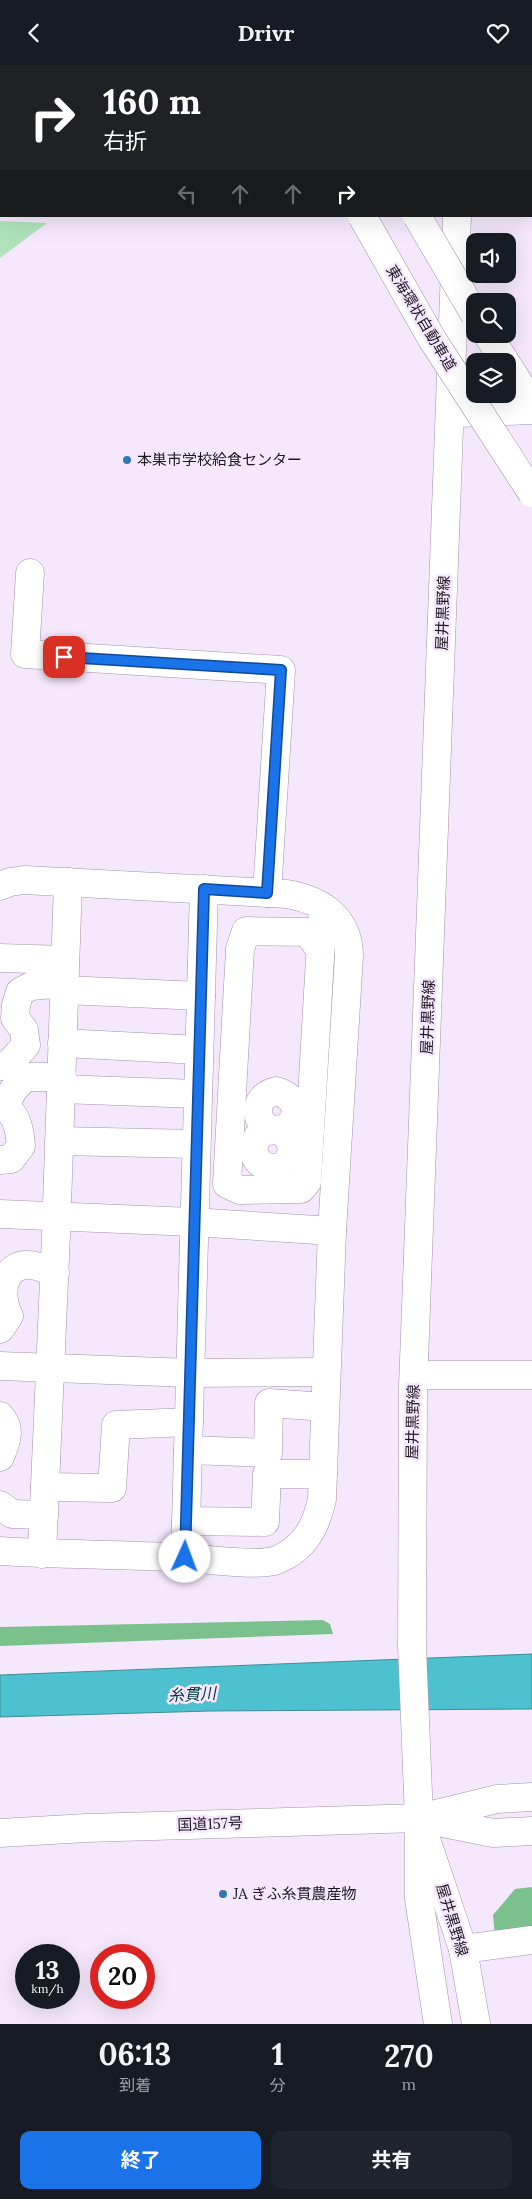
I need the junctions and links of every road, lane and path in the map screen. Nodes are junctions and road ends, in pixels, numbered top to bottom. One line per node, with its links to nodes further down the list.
1 (363, 217): 9 (main road, 東海環状自動車道, bridge)
2 (418, 217): 4 (main road, bridge)
3 (457, 217): 8 (main road, 屋井黒野線)
4 (466, 300)
5 (516, 378): 6 (main road)
6 (532, 404)
7 (532, 410): 8 (main road)
8 (450, 413): 40 (main road, 屋井黒野線)
9 (532, 493)
10 (30, 573): 14 (main road)
11 (68, 882): 12 (main road); 13 (main road); 18 (main road)
12 (0, 887)
13 (204, 889): 14 (main road); 19 (main road)
14 (267, 893): 15 (main road)
15 (323, 907): 16 (main road); 33 (main road)
16 (320, 949): 24 (main road); 29 (main road)
17 (0, 958): 18 (main road)
18 (65, 977): 19 (main road); 20 (main road); 22 (main road)
19 (201, 996): 21 (main road)
20 (62, 1043): 21 (main road); 23 (main road)
21 (199, 1049): 25 (main road)
22 (0, 1066)
23 (61, 1083): 25 (main road); 26 (main road); 28 (main road)
24 (233, 1090): 29 (main road); 29 (main road)
25 (198, 1094): 27 (main road)
26 (59, 1141): 27 (main road); 31 (main road)
27 (196, 1144): 32 (main road)
28 (0, 1160)
29 (271, 1179)
30 (0, 1213): 31 (main road)
31 (57, 1215): 32 (main road); 34 (main road)
32 (193, 1222): 33 (main road); 38 (main road)
33 (332, 1231): 39 (main road)
34 (55, 1273): 35 (main road); 37 (main road)
35 (0, 1329)
36 (0, 1366): 37 (main road)
37 (50, 1368): 38 (main road); 48 (main road)
38 (190, 1373): 39 (main road); 44 (main road)
39 (326, 1373): 42 (main road)
40 (414, 1375): 41 (main road); 56 (main road, 屋井黒野線)
41 (532, 1375)
42 (325, 1407): 45 (main road); 47 (main road)
43 (0, 1416): 46 (main road)
44 (189, 1422): 45 (main road); 48 (main road)
45 (188, 1450): 51 (main road)
46 (0, 1457)
47 (323, 1474): 51 (main road); 54 (main road)
48 (45, 1487): 50 (main road)
49 (0, 1505): 50 (main road)
50 (44, 1515): 53 (main road)
51 (186, 1521): 54 (main road)
52 (0, 1551): 53 (main road)
53 (42, 1554): 54 (main road)
54 (185, 1557)
55 (532, 1797): 56 (main road, 国道157号)
56 (419, 1818): 57 (main road, 国道157号); 58 (main road, 国道157号); 60 (main road, 屋井黒野線); 61 (main road, 屋井黒野線)
57 (532, 1831)
58 (0, 1833)
59 (532, 1940): 60 (main road)
60 (464, 1949): 62 (main road, 屋井黒野線)
61 (438, 2024)
62 (476, 2024)

